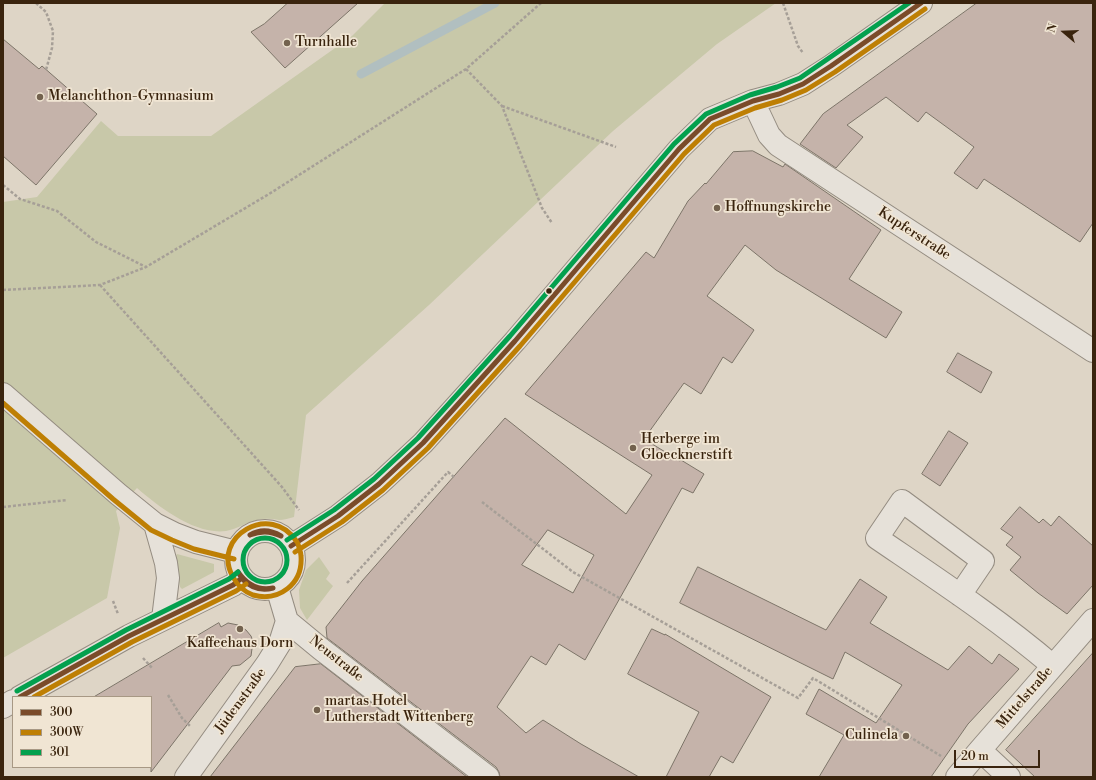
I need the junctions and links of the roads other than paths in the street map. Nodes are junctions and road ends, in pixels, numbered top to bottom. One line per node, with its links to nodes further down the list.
1 (921, 3): 2 (street)
2 (753, 101): 3 (street, Kupferstraße); 6 (street)
3 (1093, 351)
4 (3, 394): 5 (street)
5 (155, 524): 7 (street); 11 (street)
6 (291, 546): 7 (street); 9 (street)
7 (236, 552): 8 (street)
8 (242, 578): 9 (street); 11 (street)
9 (277, 587): 13 (street)
10 (960, 594): 10 (street); 14 (street)
11 (163, 619): 15 (street)
12 (1093, 620): 14 (street, Mittelstraße)
13 (287, 621): 20 (street, Jüdenstraße); 21 (street, Neustraße)
14 (1053, 666): 18 (street, Mittelstraße)
15 (22, 696)
16 (12, 702): 17 (street)
17 (3, 707)
18 (980, 750): 19 (street, Mittelstraße); 22 (street)
19 (960, 773)
20 (186, 777)
21 (488, 777)
22 (1009, 777)

